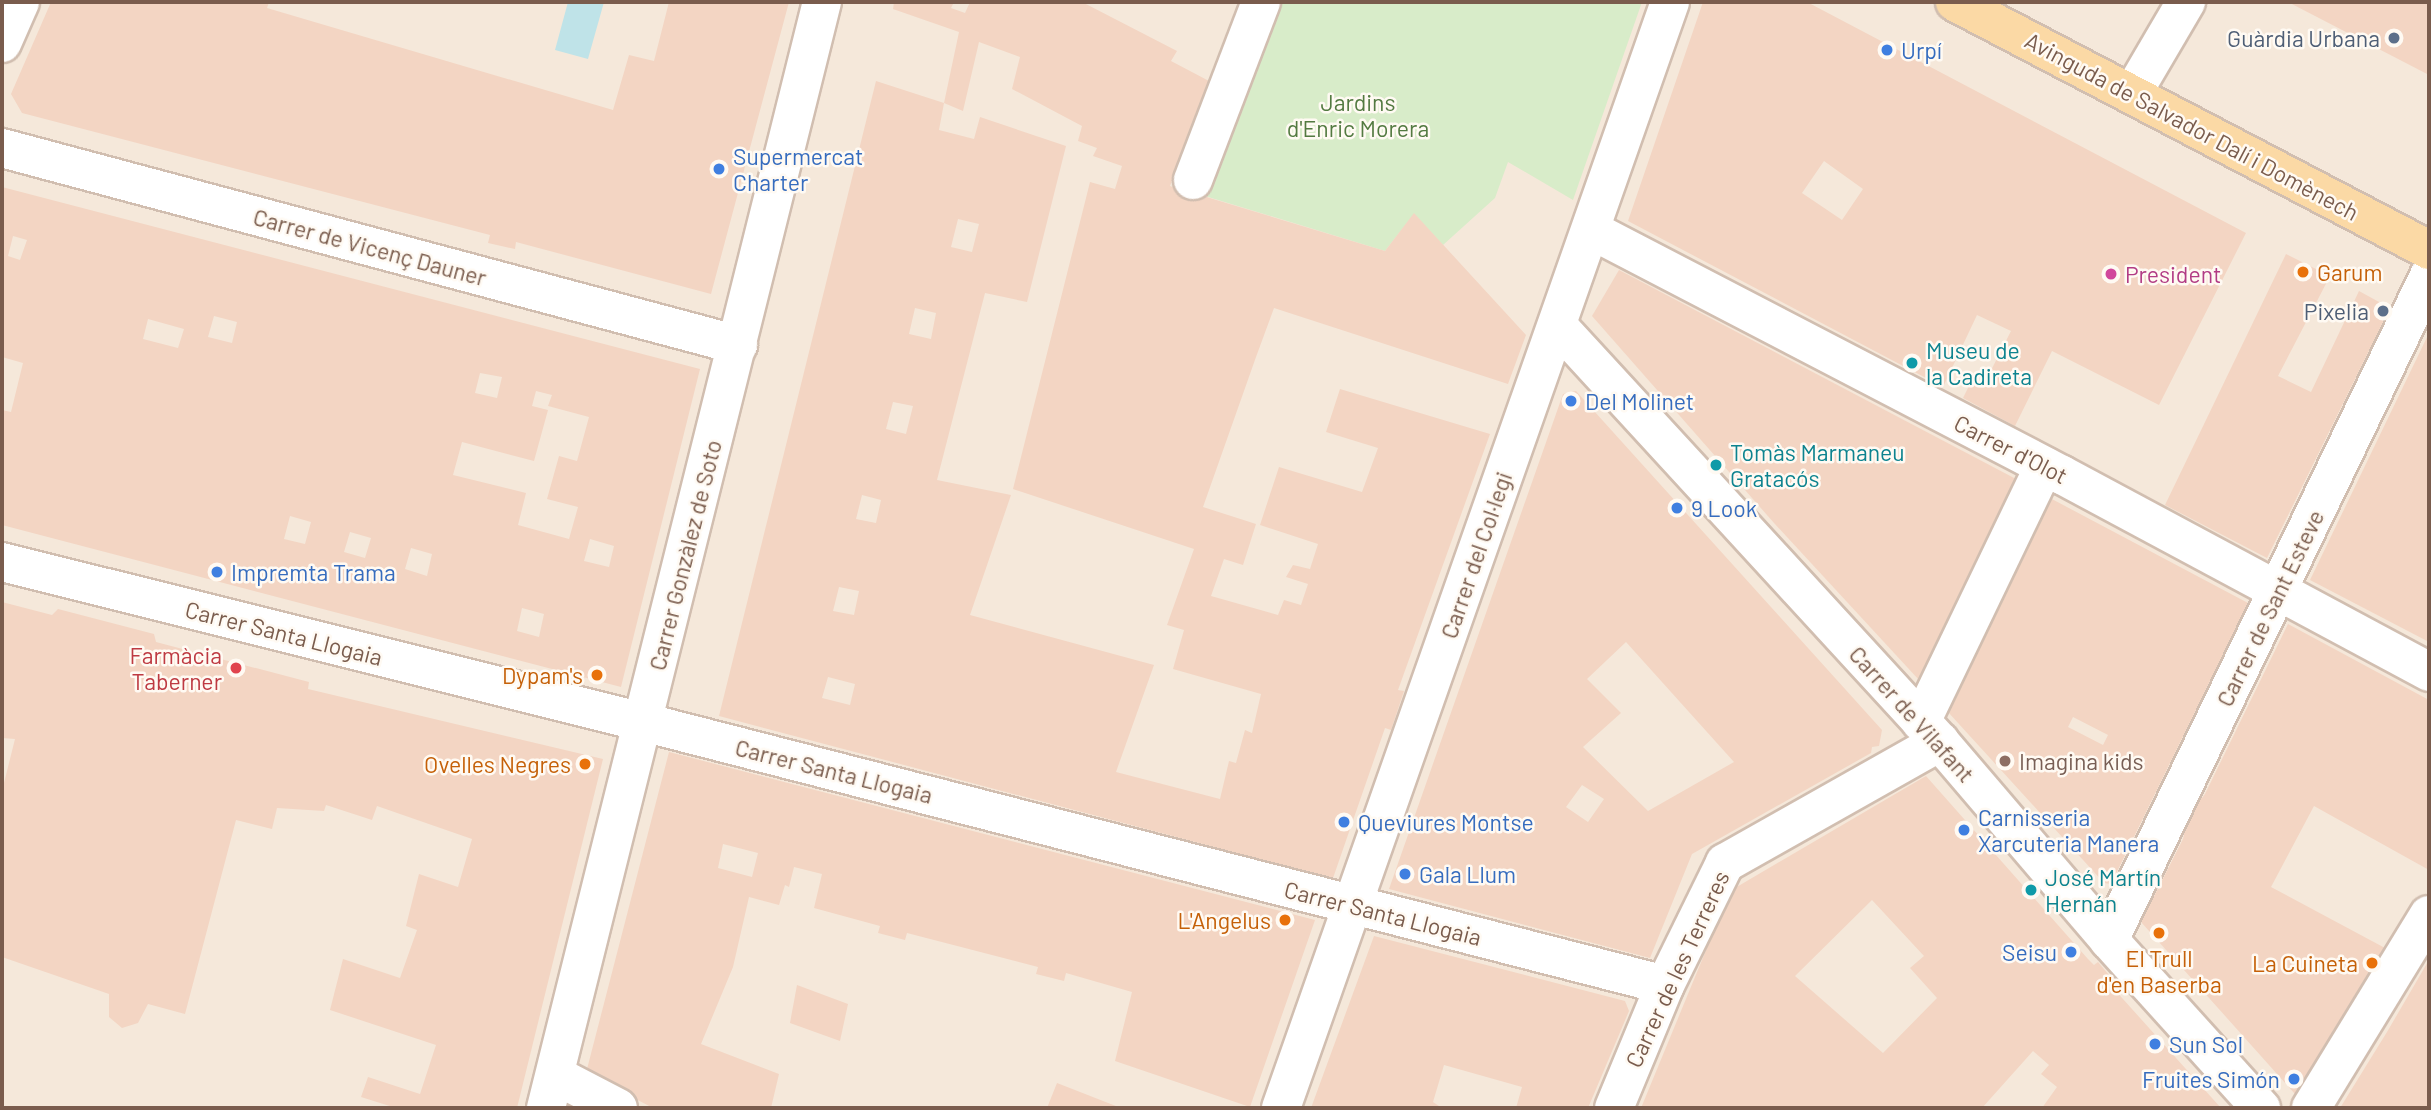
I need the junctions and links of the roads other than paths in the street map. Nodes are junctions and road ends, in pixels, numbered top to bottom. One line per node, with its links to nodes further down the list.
1 (20, 2): 7 (street)
2 (822, 2): 15 (street, Carrer Gonzàlez de Soto)
3 (1670, 2): 11 (street, Carrer del Col·legi)
4 (1955, 2): 8 (main road, Avinguda de Salvador Dalí i Domènech)
5 (2186, 2): 8 (street)
6 (1251, 6): 10 (street)
7 (2, 43)
8 (2132, 94): 12 (main road, Avinguda de Salvador Dalí i Domènech)
9 (2, 148): 15 (street, Carrer de Vicenç Dauner)
10 (1193, 180)
11 (1591, 230): 14 (street, Carrer del Col·legi); 16 (street, Carrer d'Olot)
12 (2429, 250)
13 (2429, 276): 18 (street, Carrer de Sant Esteve)
14 (1557, 325): 21 (street, Carrer de Vilafant); 22 (street, Carrer del Col·legi)
15 (738, 345): 20 (street, Carrer Gonzàlez de Soto)
16 (2044, 466): 18 (street, Carrer d'Olot); 21 (street)
17 (2, 562): 20 (street, Carrer Santa Llogaia)
18 (2279, 591): 19 (street, Carrer d'Olot); 24 (street, Carrer de Sant Esteve)
19 (2429, 672)
20 (643, 722): 22 (street, Carrer Santa Llogaia); 26 (street, Carrer Gonzàlez de Soto)
21 (1931, 732): 24 (street, Carrer de Vilafant); 25 (street, Carrer de les Terreres)
22 (1354, 906): 25 (street, Carrer Santa Llogaia); 28 (street, Carrer del Col·legi)
23 (2429, 915): 31 (street)
24 (2109, 940): 30 (street, Carrer de Vilafant)
25 (1665, 985): 29 (street, Carrer de les Terreres)
26 (550, 1092): 27 (street)
27 (618, 1108)
28 (1281, 1108)
29 (1614, 1108)
30 (2261, 1108)
31 (2311, 1108)

